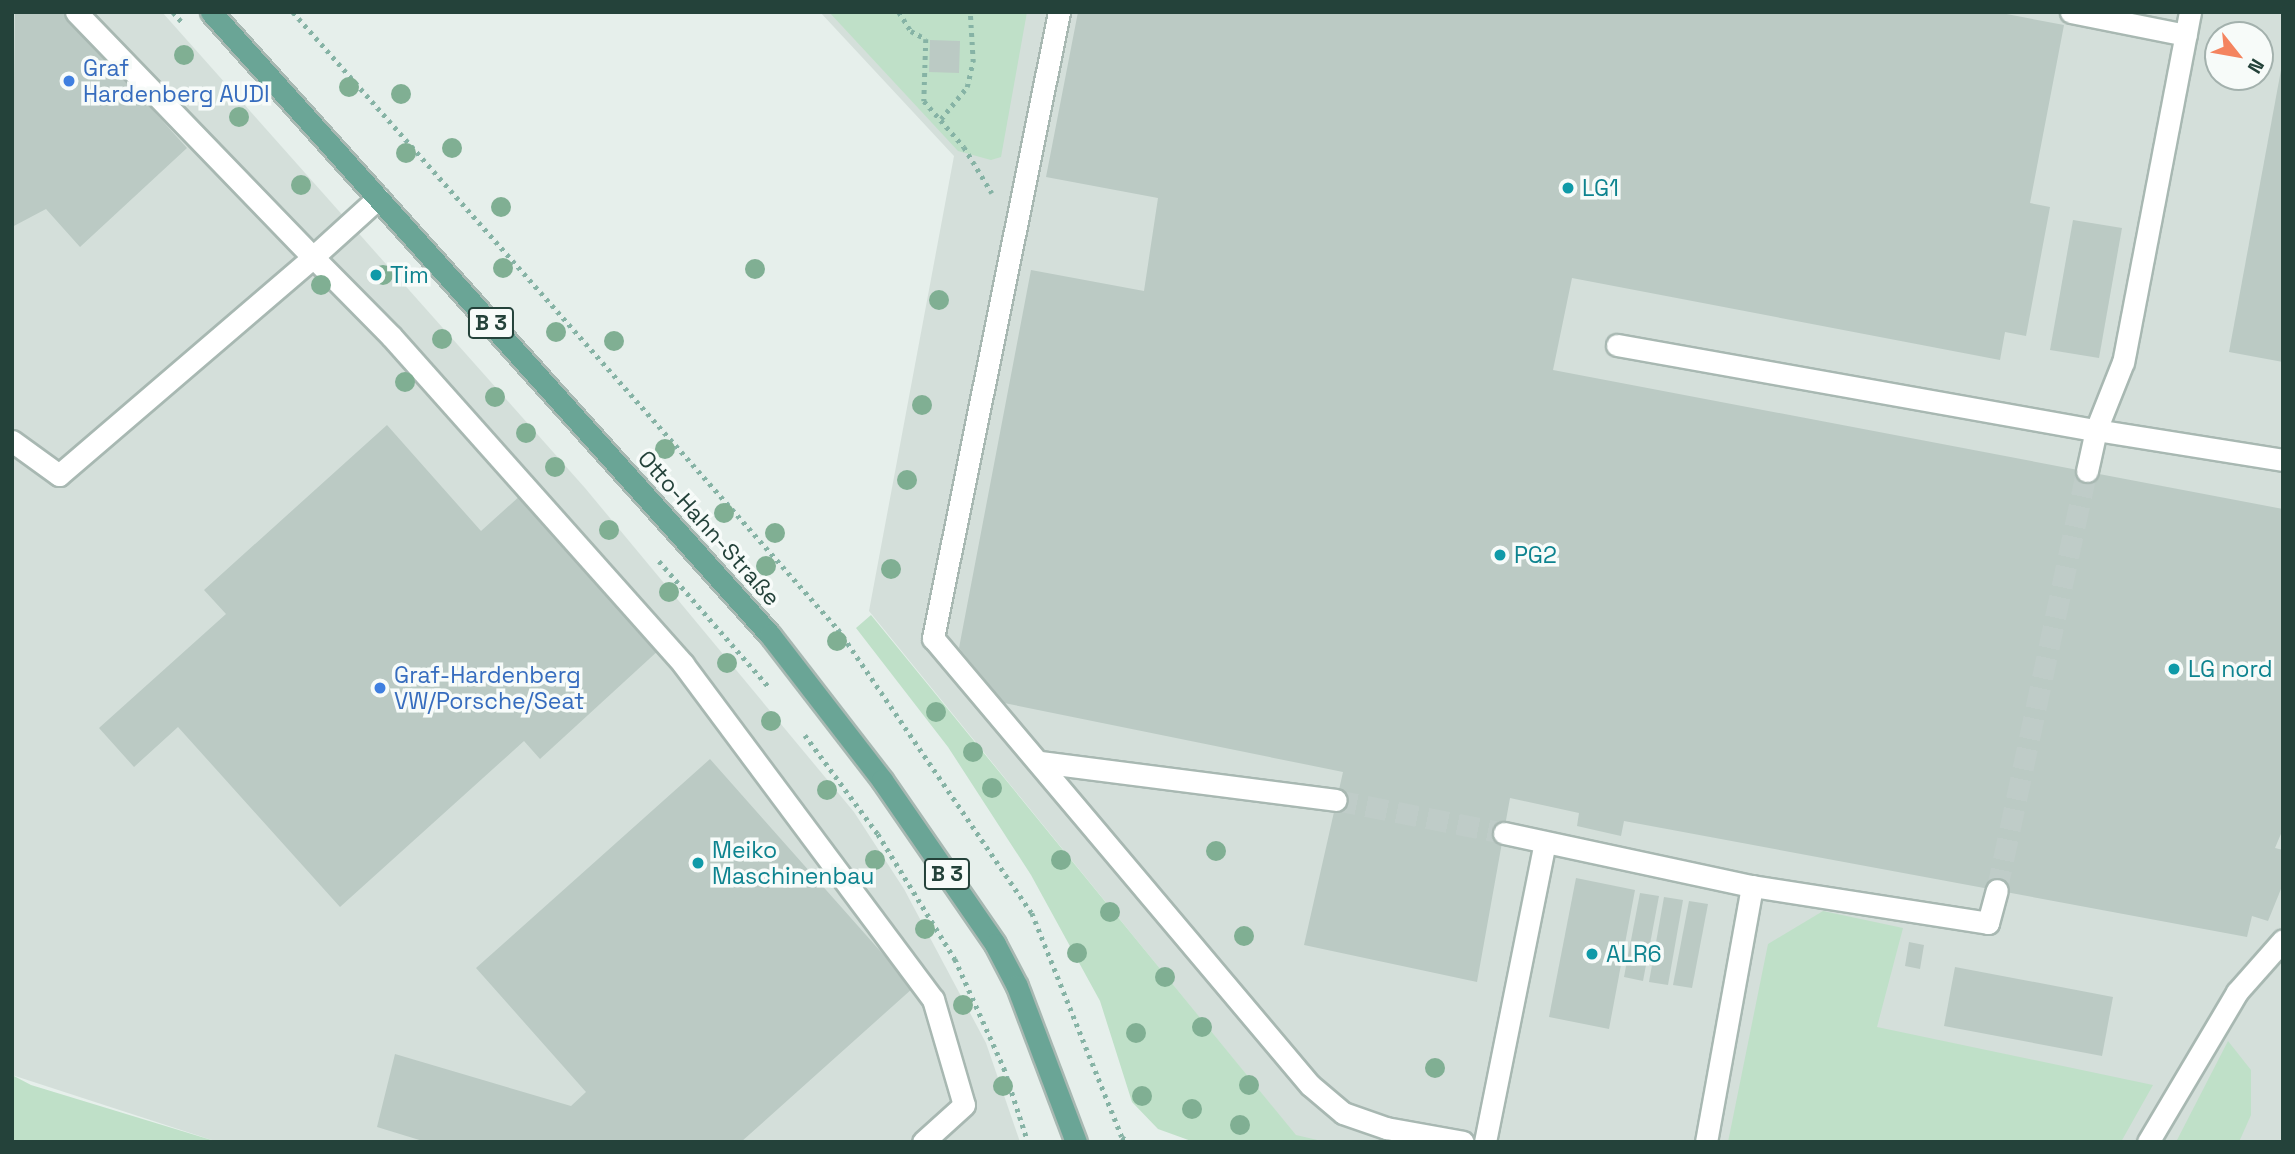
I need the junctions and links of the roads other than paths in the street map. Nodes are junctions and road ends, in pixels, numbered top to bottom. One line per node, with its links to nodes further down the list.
1 (76, 12): 8 (lane)
2 (211, 12): 7 (main road, Otto-Hahn-Straße / B 3)
3 (1059, 12): 14 (lane)
4 (2071, 12): 6 (lane)
5 (2190, 12): 6 (lane)
6 (2186, 35): 10 (lane)
7 (378, 198): 8 (lane); 22 (main road, Otto-Hahn-Straße / B 3)
8 (313, 257): 11 (lane); 21 (lane)
9 (1617, 345): 10 (lane)
10 (2096, 430): 12 (lane); 13 (lane)
11 (12, 441)
12 (2283, 460)
13 (2087, 471)
14 (1040, 762): 15 (lane); 23 (lane)
15 (1336, 800)
16 (1503, 833): 17 (lane)
17 (1545, 843): 18 (lane); 24 (lane)
18 (1752, 886): 19 (lane); 25 (lane)
19 (1997, 890)
20 (2283, 940): 26 (lane)
21 (923, 1142)
22 (1076, 1142)
23 (1463, 1142)
24 (1485, 1142)
25 (1706, 1142)
26 (2148, 1142)

